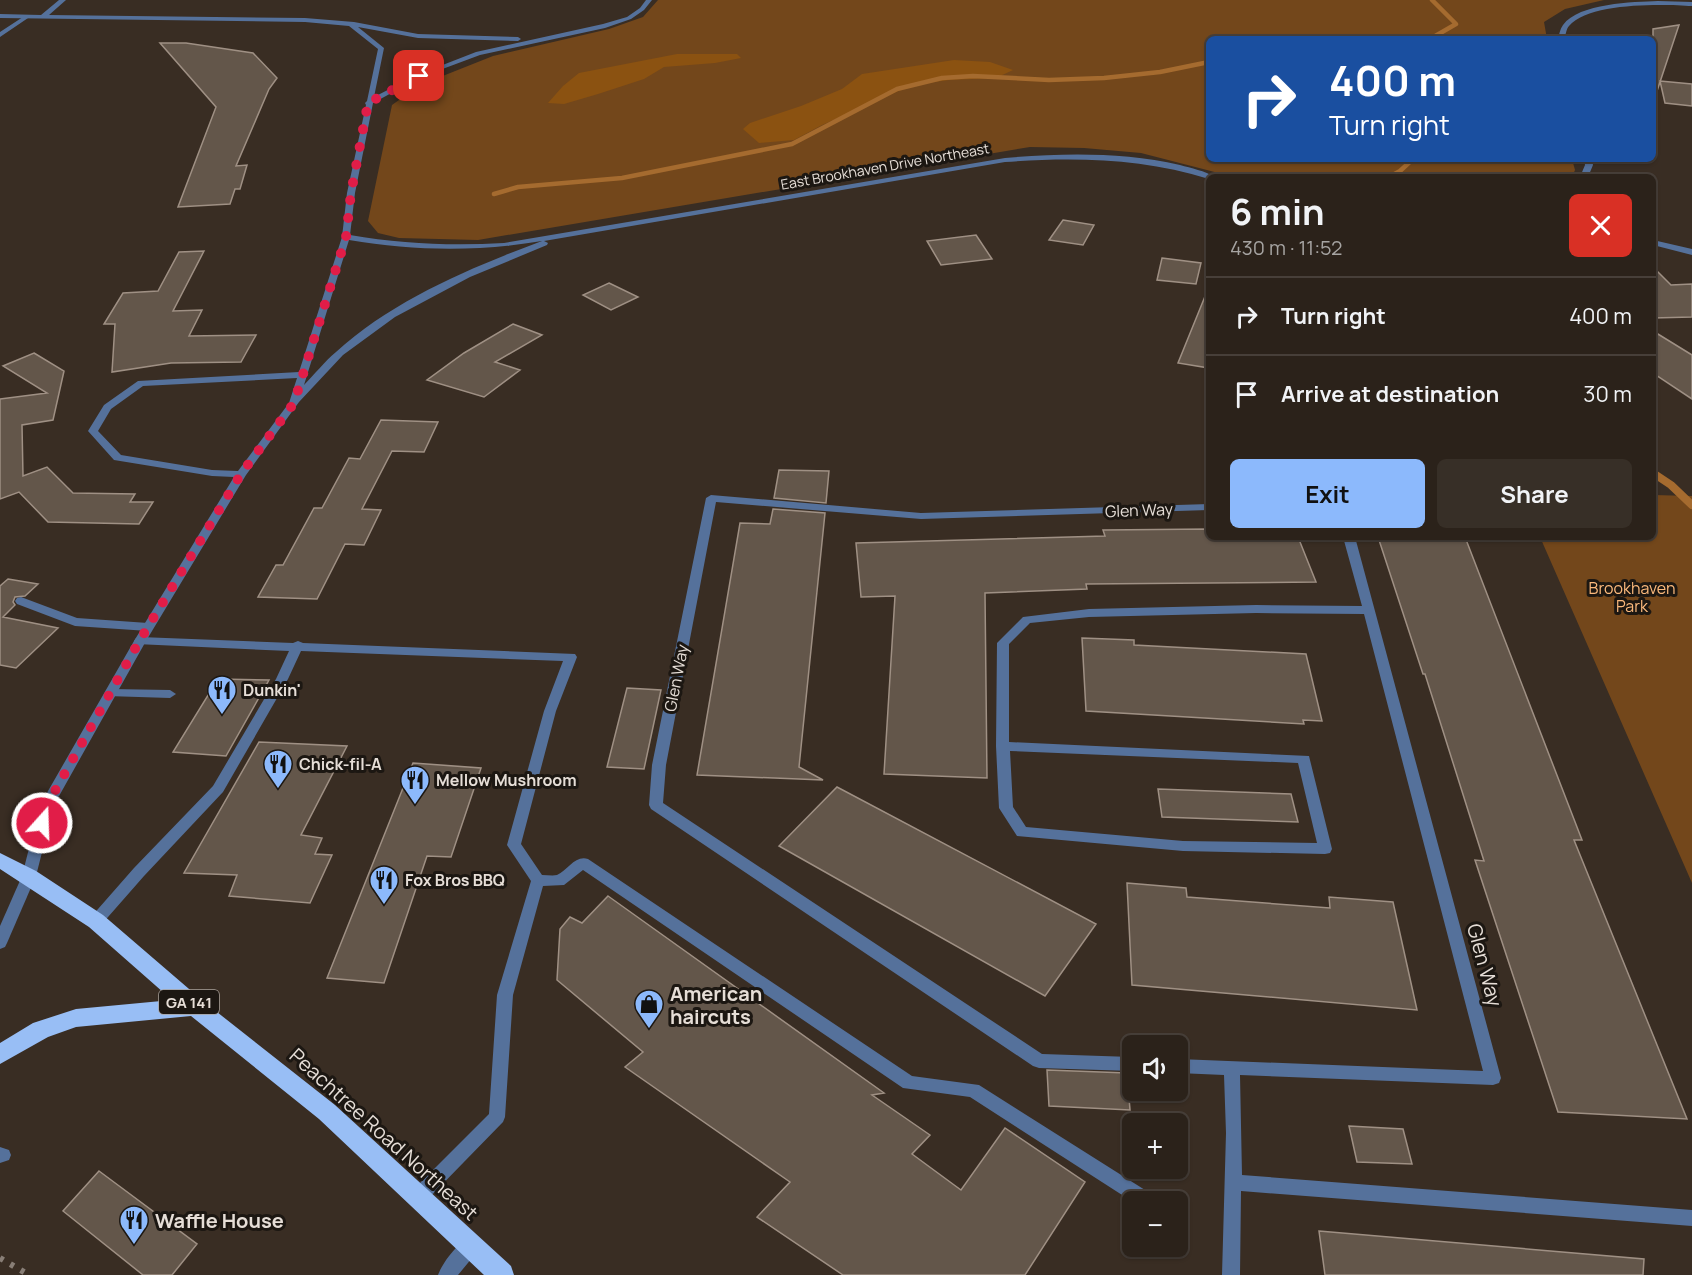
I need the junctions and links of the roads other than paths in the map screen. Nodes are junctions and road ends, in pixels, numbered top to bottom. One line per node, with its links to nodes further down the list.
1 (63, 0): 6 (street)
2 (649, 0): 10 (street)
3 (1692, 4): 9 (street)
4 (0, 16): 5 (street)
5 (28, 16): 6 (street); 8 (street)
6 (42, 16): 7 (street)
7 (351, 24): 10 (street); 11 (street)
8 (0, 35)
9 (1561, 36)
10 (537, 39): 11 (street)
11 (368, 103): 14 (street)
12 (1206, 176): 13 (street, East Brookhaven Drive Northeast)
13 (565, 235): 14 (street, East Brookhaven Drive Northeast); 18 (street, East Brookhaven Drive Northeast)
14 (346, 237): 17 (street)
15 (1656, 243): 16 (street)
16 (1692, 252)
17 (302, 375): 18 (street); 19 (street)
18 (294, 403): 19 (street)
19 (241, 474): 24 (street)
20 (1206, 507): 37 (street, Glen Way)
21 (1350, 540): 23 (street, Glen Way)
22 (21, 601): 24 (street)
23 (1368, 610): 29 (street); 39 (street, Glen Way)
24 (148, 627): 25 (street)
25 (140, 640): 26 (street); 27 (street)
26 (298, 645): 32 (street); 33 (street)
27 (111, 693): 28 (street); 31 (street)
28 (170, 694)
29 (1003, 746): 29 (street)
30 (0, 860): 31 (highway, Peachtree Road Northeast / GA 141)
31 (29, 876): 33 (highway, Peachtree Road Northeast / GA 141); 34 (street)
32 (538, 880): 41 (street); 42 (street)
33 (96, 921): 35 (highway, Peachtree Road Northeast / GA 141)
34 (0, 943)
35 (195, 1006): 36 (highway); 42 (highway, Peachtree Road Northeast / GA 141)
36 (0, 1054)
37 (1122, 1064)
38 (1188, 1066): 39 (street, Glen Way)
39 (1232, 1068): 40 (street)
40 (1233, 1182): 43 (street); 47 (street)
41 (1131, 1191)
42 (418, 1197): 44 (highway, Peachtree Road Northeast / GA 141)
43 (1692, 1218)
44 (471, 1246): 45 (street); 46 (highway, Peachtree Road Northeast / GA 141)
45 (447, 1275)
46 (502, 1275)
47 (1231, 1275)

